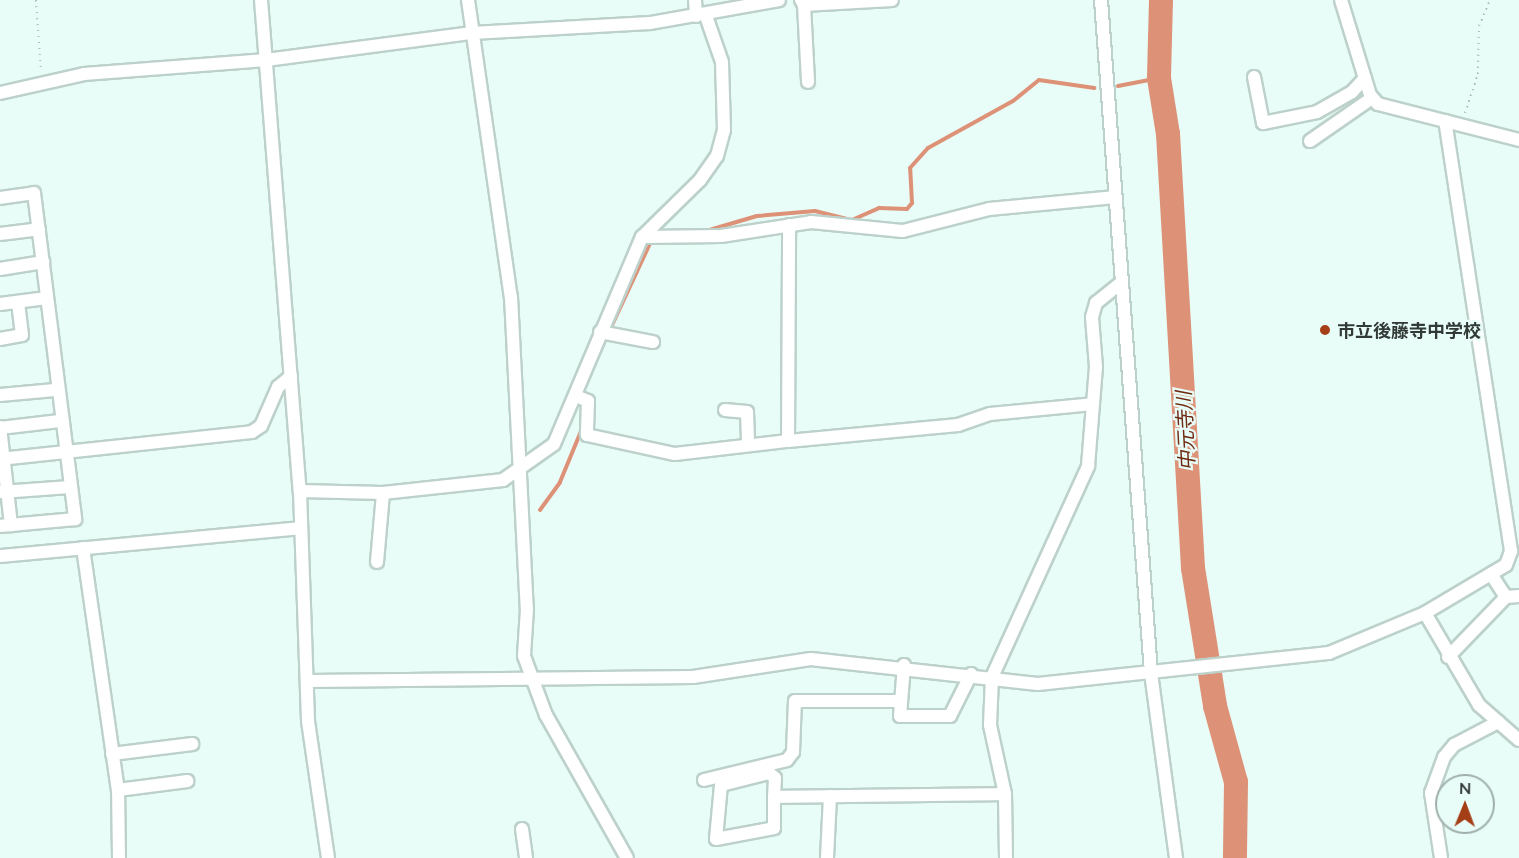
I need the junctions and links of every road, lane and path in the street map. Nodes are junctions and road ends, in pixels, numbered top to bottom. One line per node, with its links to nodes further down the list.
1 (36, 0): 17 (path)
2 (261, 0): 13 (street)
3 (468, 0): 12 (street)
4 (695, 0): 11 (street)
5 (779, 0): 11 (street)
6 (892, 0): 10 (street)
7 (1101, 0): 24 (street)
8 (1341, 0): 15 (street)
9 (1490, 0): 21 (path)
10 (802, 2): 16 (street)
11 (701, 16): 12 (street); 29 (street)
12 (472, 33): 13 (street); 51 (street)
13 (266, 60): 17 (street); 39 (street)
14 (1254, 77): 15 (street)
15 (1365, 78): 19 (street)
16 (808, 82)
17 (42, 83): 18 (street)
18 (0, 93)
19 (1372, 98): 20 (street); 23 (street)
20 (1445, 121): 21 (street); 61 (street)
21 (1461, 125): 22 (street)
22 (1519, 140)
23 (1310, 141)
24 (1115, 197): 26 (street); 32 (street)
25 (0, 198): 27 (street)
26 (789, 225): 29 (street); 47 (street)
27 (39, 228): 28 (street); 30 (street)
28 (0, 234)
29 (642, 237): 36 (street)
30 (44, 262): 31 (street); 33 (street)
31 (0, 269)
32 (1121, 283): 43 (street); 66 (street)
33 (47, 298): 34 (street); 40 (street)
34 (18, 302): 35 (street); 37 (street)
35 (0, 304)
36 (600, 332): 38 (street); 42 (street)
37 (0, 339)
38 (653, 342)
39 (291, 376): 49 (street); 53 (street)
40 (55, 390): 41 (street); 45 (street)
41 (0, 395)
42 (576, 396): 48 (street); 51 (street)
43 (1093, 404): 47 (street); 68 (street)
44 (725, 410): 48 (street)
45 (60, 421): 46 (street); 49 (street)
46 (0, 428): 50 (street)
47 (788, 441): 48 (street)
48 (748, 445)
49 (65, 452): 50 (street); 52 (street)
50 (2, 459): 54 (street)
51 (522, 472): 55 (street); 70 (street)
52 (70, 487): 54 (street); 56 (street)
53 (300, 491): 55 (street); 57 (street)
54 (4, 492): 56 (street)
55 (383, 493): 60 (street)
56 (5, 526)
57 (299, 528): 58 (street); 69 (street)
58 (83, 548): 59 (street); 75 (street)
59 (0, 556)
60 (377, 562)
61 (1491, 574): 62 (street); 63 (street)
62 (1513, 596): 64 (street)
63 (1425, 613): 64 (street); 66 (street)
64 (1448, 657): 72 (street)
65 (904, 665): 67 (street); 70 (street); 71 (street)
66 (1151, 673): 68 (street); 89 (street)
67 (972, 674): 68 (street); 71 (street)
68 (992, 677): 79 (street)
69 (309, 681): 70 (street); 84 (street)
70 (531, 683): 86 (street)
71 (901, 701): 76 (street)
72 (1498, 722): 73 (street); 90 (street)
73 (1519, 740)
74 (192, 744): 75 (street)
75 (112, 753): 78 (street)
76 (704, 780)
77 (187, 781): 78 (street)
78 (118, 790): 83 (street)
79 (1005, 794): 81 (street); 88 (street)
80 (774, 796): 80 (street); 81 (street)
81 (830, 796): 87 (street)
82 (522, 829): 85 (street)
83 (119, 858)
84 (328, 858)
85 (526, 858)
86 (627, 858)
87 (827, 858)
88 (1006, 858)
89 (1176, 858)
90 (1441, 858)

